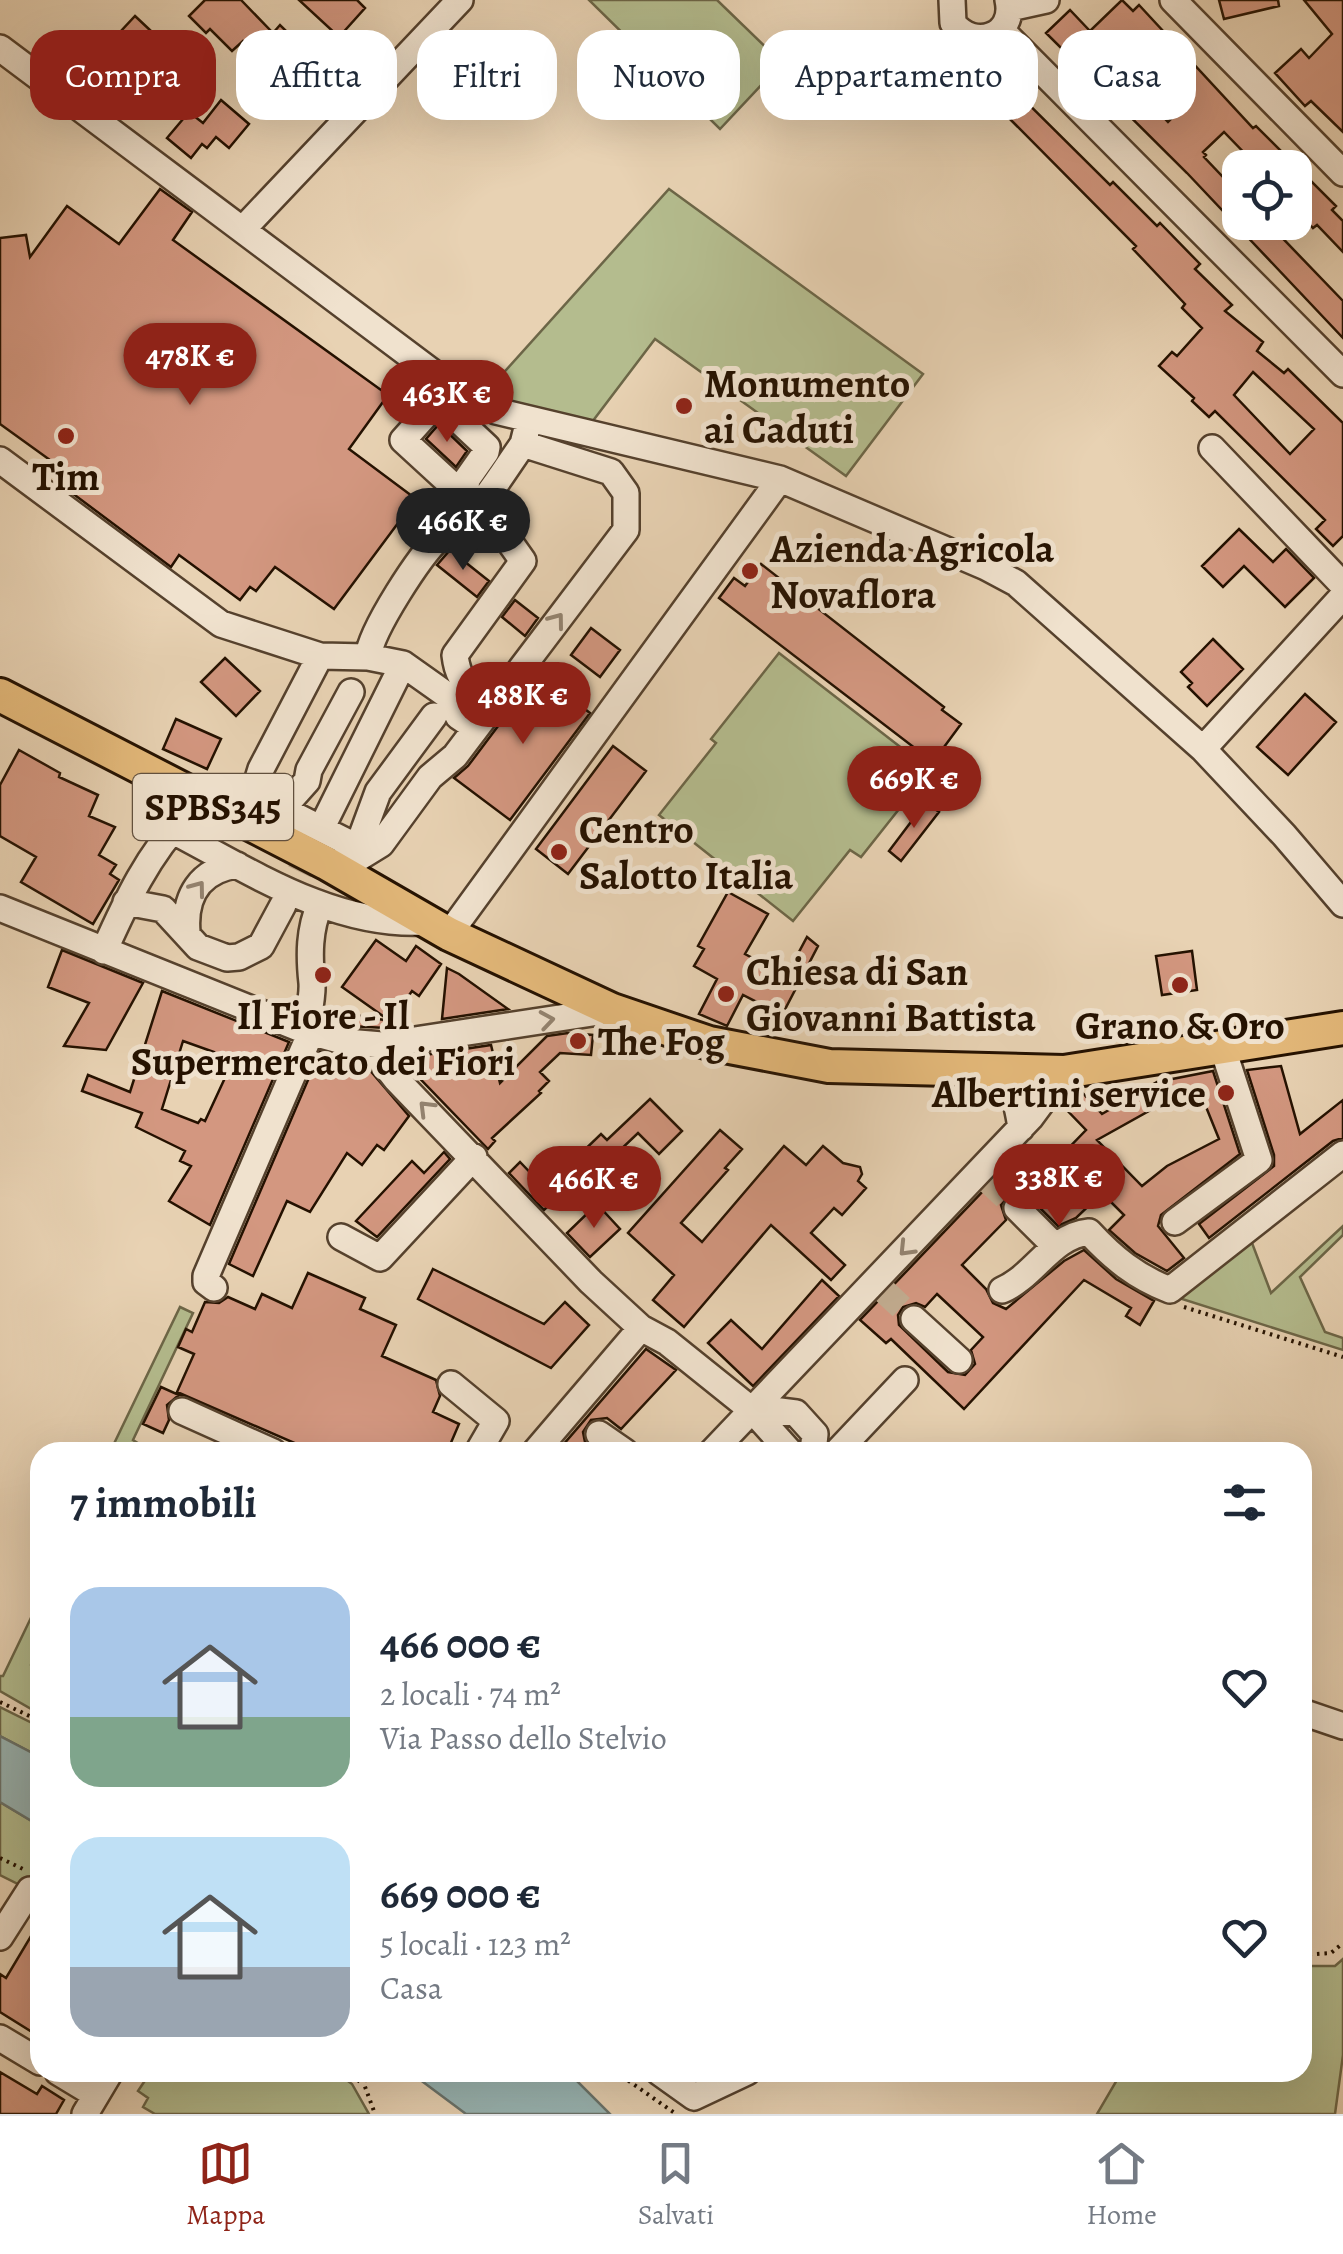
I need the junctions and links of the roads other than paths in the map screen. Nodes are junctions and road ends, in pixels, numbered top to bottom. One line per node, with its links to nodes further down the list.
1 (460, 0): 8 (street)
2 (952, 0): 5 (street)
3 (1046, 0): 5 (street)
4 (1172, 0): 7 (street)
5 (1006, 13): 9 (street)
6 (0, 48): 8 (street)
7 (1343, 173)
8 (243, 230): 10 (street)
9 (1343, 374)
10 (445, 394): 11 (street); 16 (street); 18 (street)
11 (530, 418): 12 (street); 15 (street)
12 (523, 444): 17 (street); 24 (street, one-way to 12)
13 (1212, 448): 19 (street)
14 (2, 464): 21 (street)
15 (780, 479): 30 (street); 46 (street)
16 (452, 485)
17 (482, 503): 18 (street); 24 (street)
18 (461, 524): 22 (street)
19 (1343, 585)
20 (1343, 596): 30 (street)
21 (320, 656): 22 (street); 34 (street)
22 (368, 656): 23 (street)
23 (403, 664): 27 (street); 35 (street)
24 (505, 689): 29 (street)
25 (350, 692): 34 (street)
26 (0, 695): 38 (main road, SPBS345)
27 (436, 704): 29 (street); 31 (street); 32 (street)
28 (0, 718): 36 (main road, SPBS345)
29 (480, 722): 31 (street)
30 (1202, 749): 43 (street)
31 (430, 777): 33 (street)
32 (385, 784): 33 (street); 34 (street)
33 (410, 804): 37 (street)
34 (278, 807)
35 (324, 821)
36 (178, 822): 39 (street); 40 (street); 46 (main road, SPBS345)
37 (381, 844): 38 (street); 41 (street)
38 (326, 863): 41 (main road, SPBS345)
39 (238, 864): 42 (street); 47 (street, one-way to 39)
40 (126, 902): 47 (street); 48 (street)
41 (394, 903): 46 (main road, SPBS345)
42 (320, 904): 46 (street); 51 (street)
43 (1343, 904)
44 (283, 905): 47 (street)
45 (0, 908): 48 (street)
46 (437, 928): 49 (main road)
47 (187, 932)
48 (104, 952): 51 (street)
49 (612, 1010): 52 (street, one-way to 49); 54 (main road)
50 (1343, 1028): 53 (main road)
51 (308, 1032): 52 (street); 63 (street)
52 (382, 1046): 58 (street, one-way to 52)
53 (1224, 1049): 55 (main road); 60 (street)
54 (986, 1070): 55 (main road); 56 (street)
55 (1064, 1072): 56 (street)
56 (1021, 1128): 71 (street, one-way to 71)
57 (1343, 1154): 62 (street)
58 (474, 1157): 61 (street); 66 (street)
59 (1016, 1208): 62 (street)
60 (1175, 1222)
61 (341, 1236)
62 (1056, 1246): 64 (street)
63 (214, 1288)
64 (1002, 1290)
65 (914, 1318): 67 (street)
66 (641, 1328): 71 (street); 75 (street)
67 (958, 1360)
68 (904, 1380): 80 (street)
69 (451, 1384): 74 (street)
70 (182, 1411): 73 (street)
71 (758, 1417): 77 (street); 78 (street); 79 (street)
72 (599, 1434): 76 (street)
73 (250, 1442)
74 (484, 1442)
75 (544, 1442)
76 (611, 1442)
77 (725, 1442)
78 (781, 1442)
79 (814, 1442)
80 (846, 1442)
81 (1312, 1715): 82 (street)
82 (1343, 1726)
83 (30, 1890): 84 (street)
84 (0, 1937)
85 (0, 2038): 86 (street)
86 (30, 2056)
87 (69, 2082): 91 (street)
88 (106, 2082): 91 (street)
89 (673, 2082): 90 (street)
90 (726, 2082)
91 (95, 2107)

